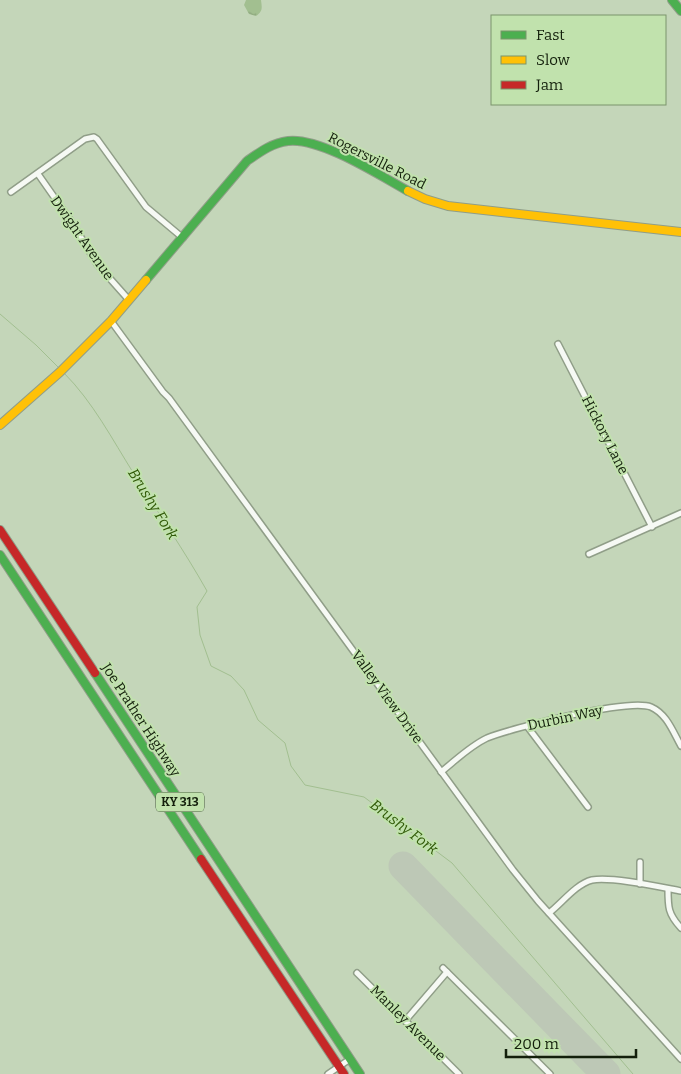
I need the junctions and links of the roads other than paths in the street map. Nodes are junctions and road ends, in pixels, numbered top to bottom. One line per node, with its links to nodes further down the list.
1 (672, 0): 2 (main road)
2 (681, 11)
3 (38, 174): 4 (street); 6 (street); 7 (street, Dwight Avenue)
4 (11, 192)
5 (681, 232): 6 (main road, Rogersville Road)
6 (182, 238): 7 (main road, Rogersville Road)
7 (129, 300): 8 (main road, Rogersville Road)
8 (111, 320): 10 (main road, Rogersville Road); 18 (street, Valley View Drive)
9 (558, 344): 12 (street, Hickory Lane)
10 (0, 425)
11 (681, 514): 12 (street)
12 (652, 527): 14 (street)
13 (0, 530): 28 (main road, Joe Prather Highway / KY 313)
14 (589, 554)
15 (0, 555): 30 (main road, Joe Prather Highway / KY 313)
16 (527, 726): 17 (street, Durbin Way); 18 (street, Durbin Way); 19 (street)
17 (681, 746)
18 (441, 772): 24 (street, Valley View Drive)
19 (588, 807)
20 (640, 862): 21 (street)
21 (640, 884): 22 (street); 24 (street)
22 (668, 889): 23 (street); 25 (street)
23 (681, 891)
24 (550, 914): 29 (street, Valley View Drive)
25 (681, 928)
26 (357, 973): 27 (street, Manley Avenue)
27 (405, 1021): 34 (street, Manley Avenue); 35 (street)
28 (350, 1059): 30 (street); 33 (main road, Joe Prather Highway / KY 313)
29 (681, 1059)
30 (339, 1066): 31 (street); 32 (main road, Joe Prather Highway / KY 313)
31 (328, 1074)
32 (344, 1074)
33 (360, 1074)
34 (459, 1074)
35 (550, 1074)

